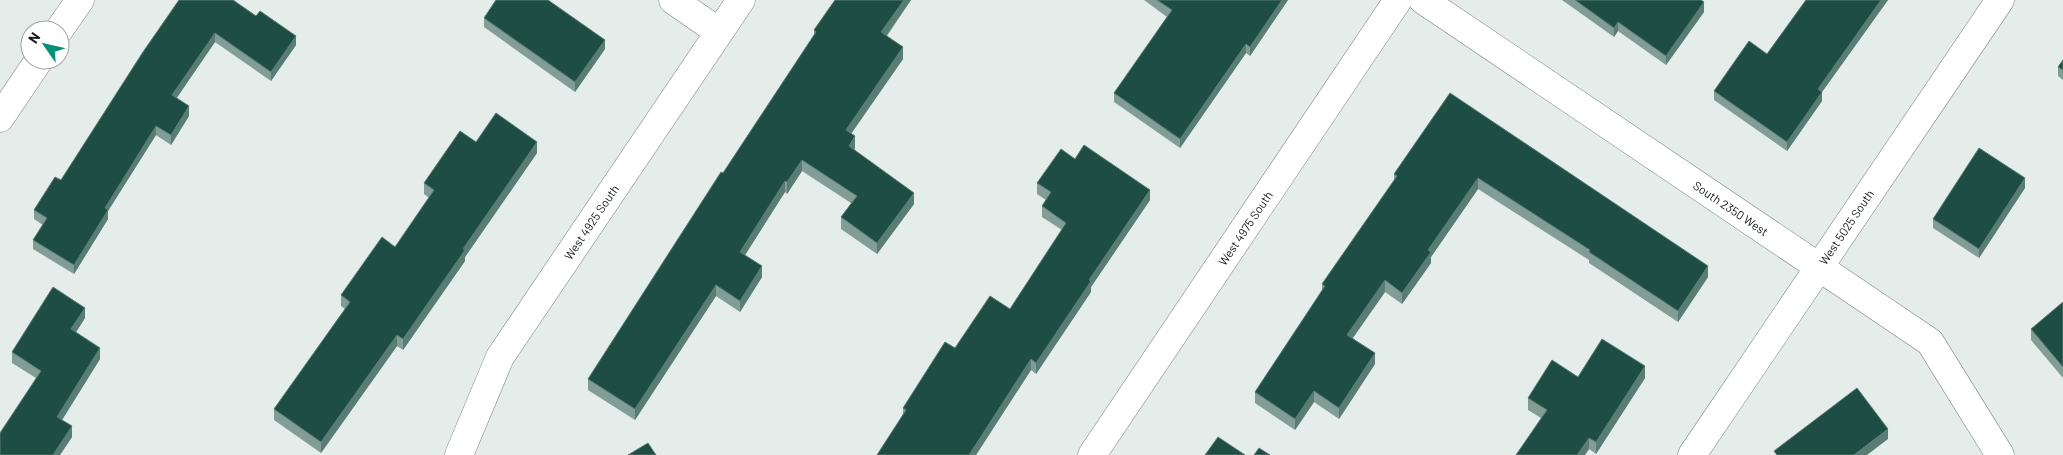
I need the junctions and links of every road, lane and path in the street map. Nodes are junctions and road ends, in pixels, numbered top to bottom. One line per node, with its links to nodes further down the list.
1 (80, 0): 7 (street)
2 (673, 0): 8 (street)
3 (741, 0): 8 (street, West 4925 South)
4 (1398, 0): 13 (street, West 4975 South)
5 (1423, 0): 11 (street, South 2350 West)
6 (2000, 0): 11 (street, West 5025 South)
7 (66, 20)
8 (719, 32): 12 (street, West 4925 South)
9 (32, 70): 10 (street)
10 (0, 118)
11 (1819, 267): 14 (street, West 5025 South); 15 (street, South 2350 West)
12 (459, 455)
13 (1092, 455)
14 (1692, 455)
15 (2000, 455)

